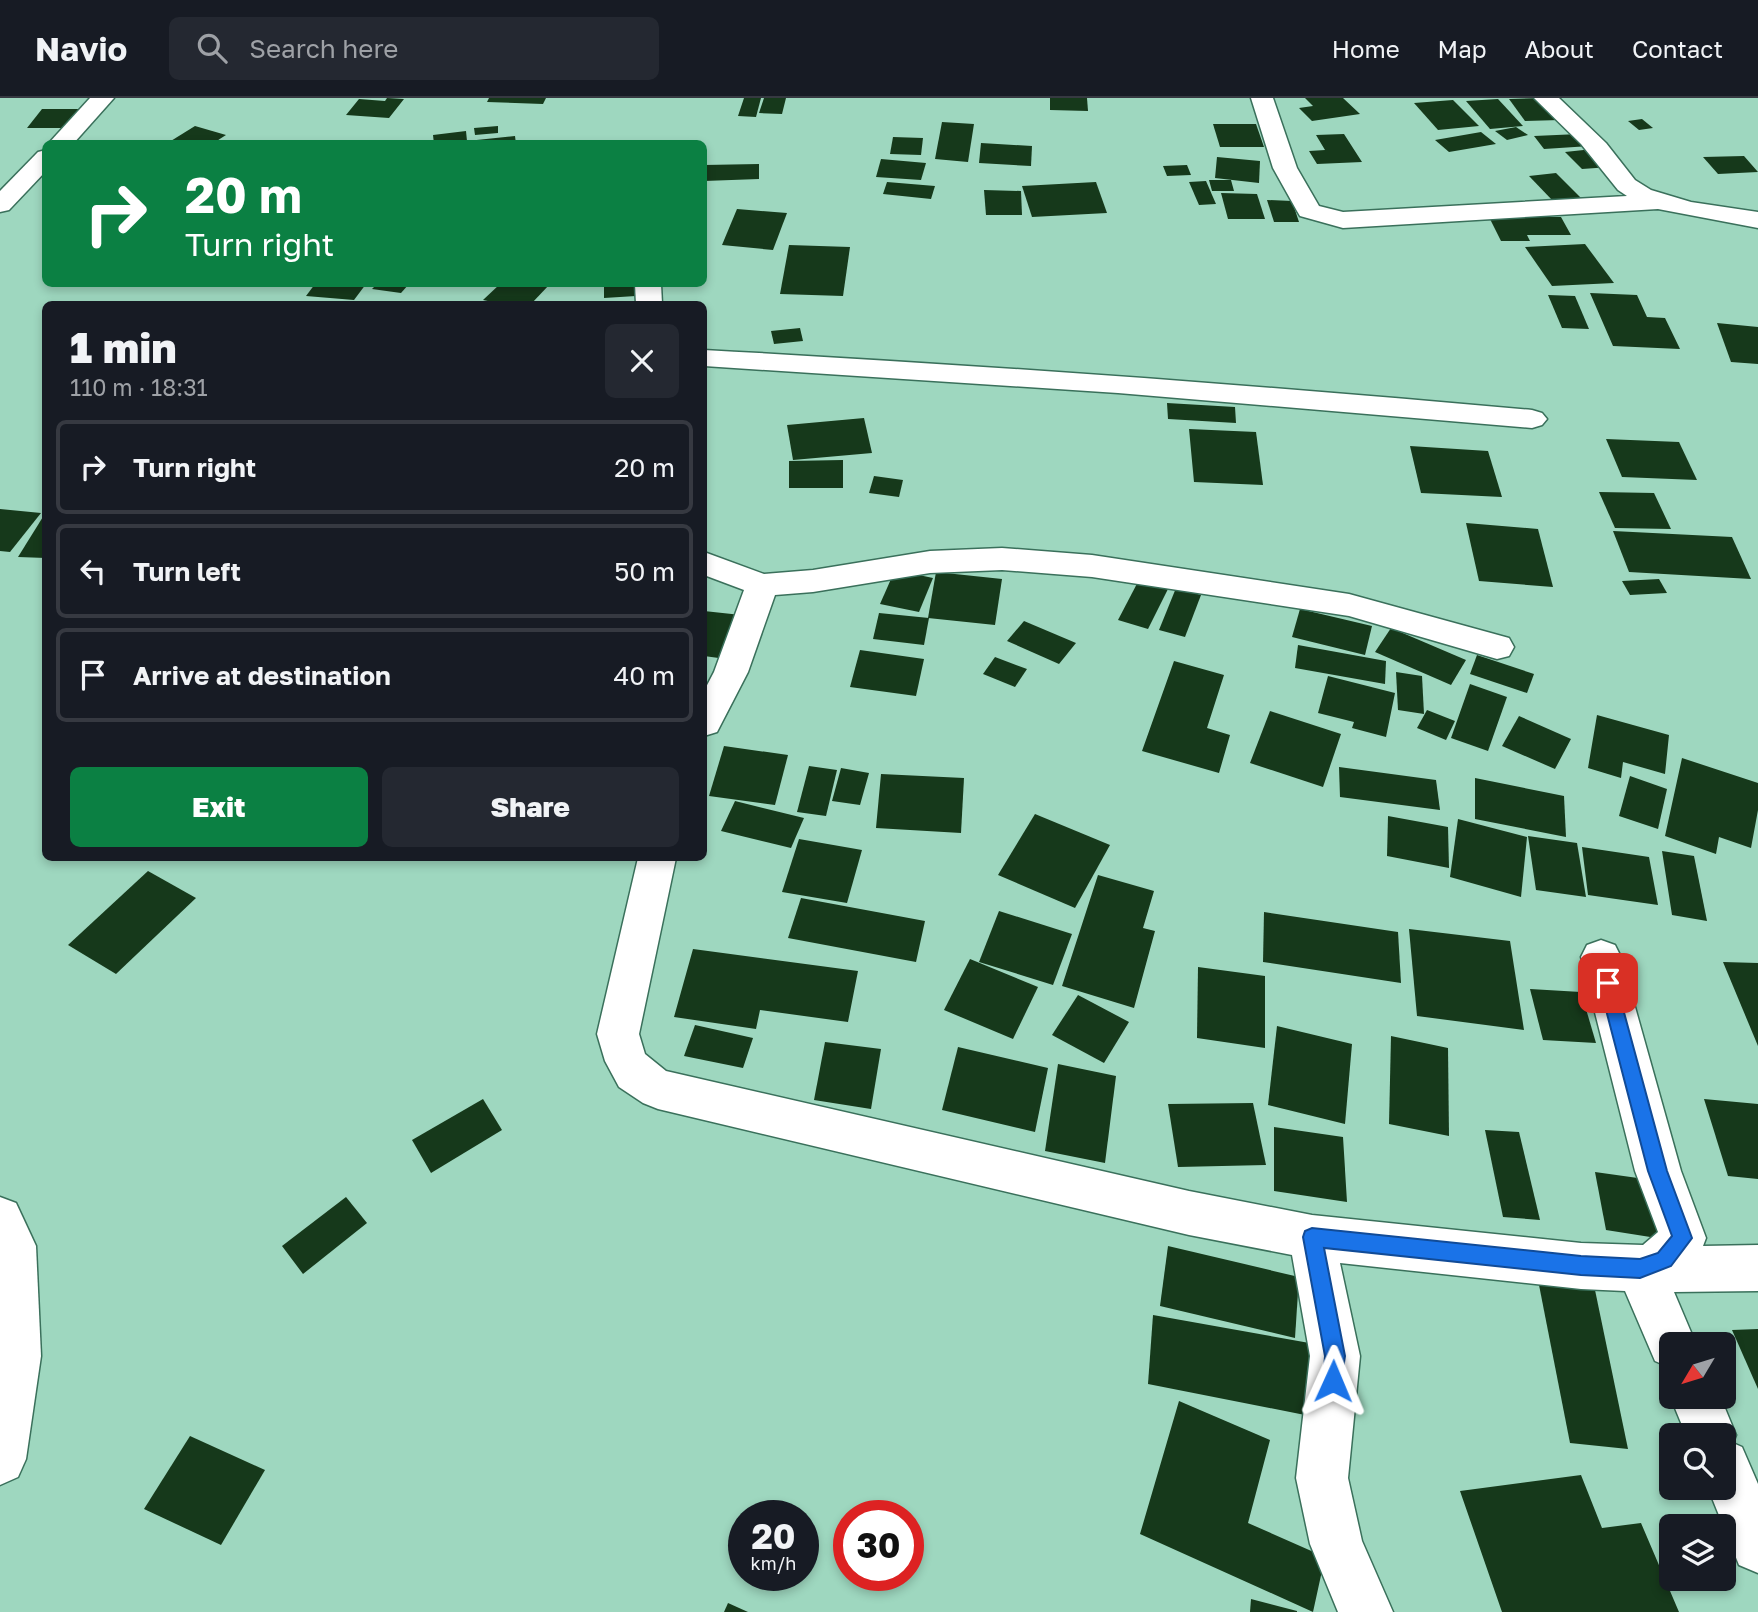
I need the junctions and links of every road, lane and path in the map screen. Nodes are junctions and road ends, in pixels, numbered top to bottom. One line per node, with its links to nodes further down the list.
1 (103, 98): 4 (street)
2 (1262, 98): 6 (street)
3 (1545, 98): 6 (street)
4 (63, 140)
5 (42, 161): 7 (street)
6 (1657, 202): 8 (street)
7 (0, 205)
8 (1758, 220)
9 (707, 358): 10 (street)
10 (1532, 419)
11 (707, 564): 12 (street)
12 (762, 585): 13 (street); 14 (street)
13 (1497, 647)
14 (707, 717)
15 (656, 861): 18 (street)
16 (1601, 957): 20 (street)
17 (0, 1219): 22 (street)
18 (1312, 1237): 20 (street); 25 (street)
19 (1758, 1268): 20 (street)
20 (1640, 1269): 21 (street)
21 (1667, 1332)
22 (0, 1459)
23 (1736, 1494): 24 (street)
24 (1758, 1546)
25 (1366, 1612)

